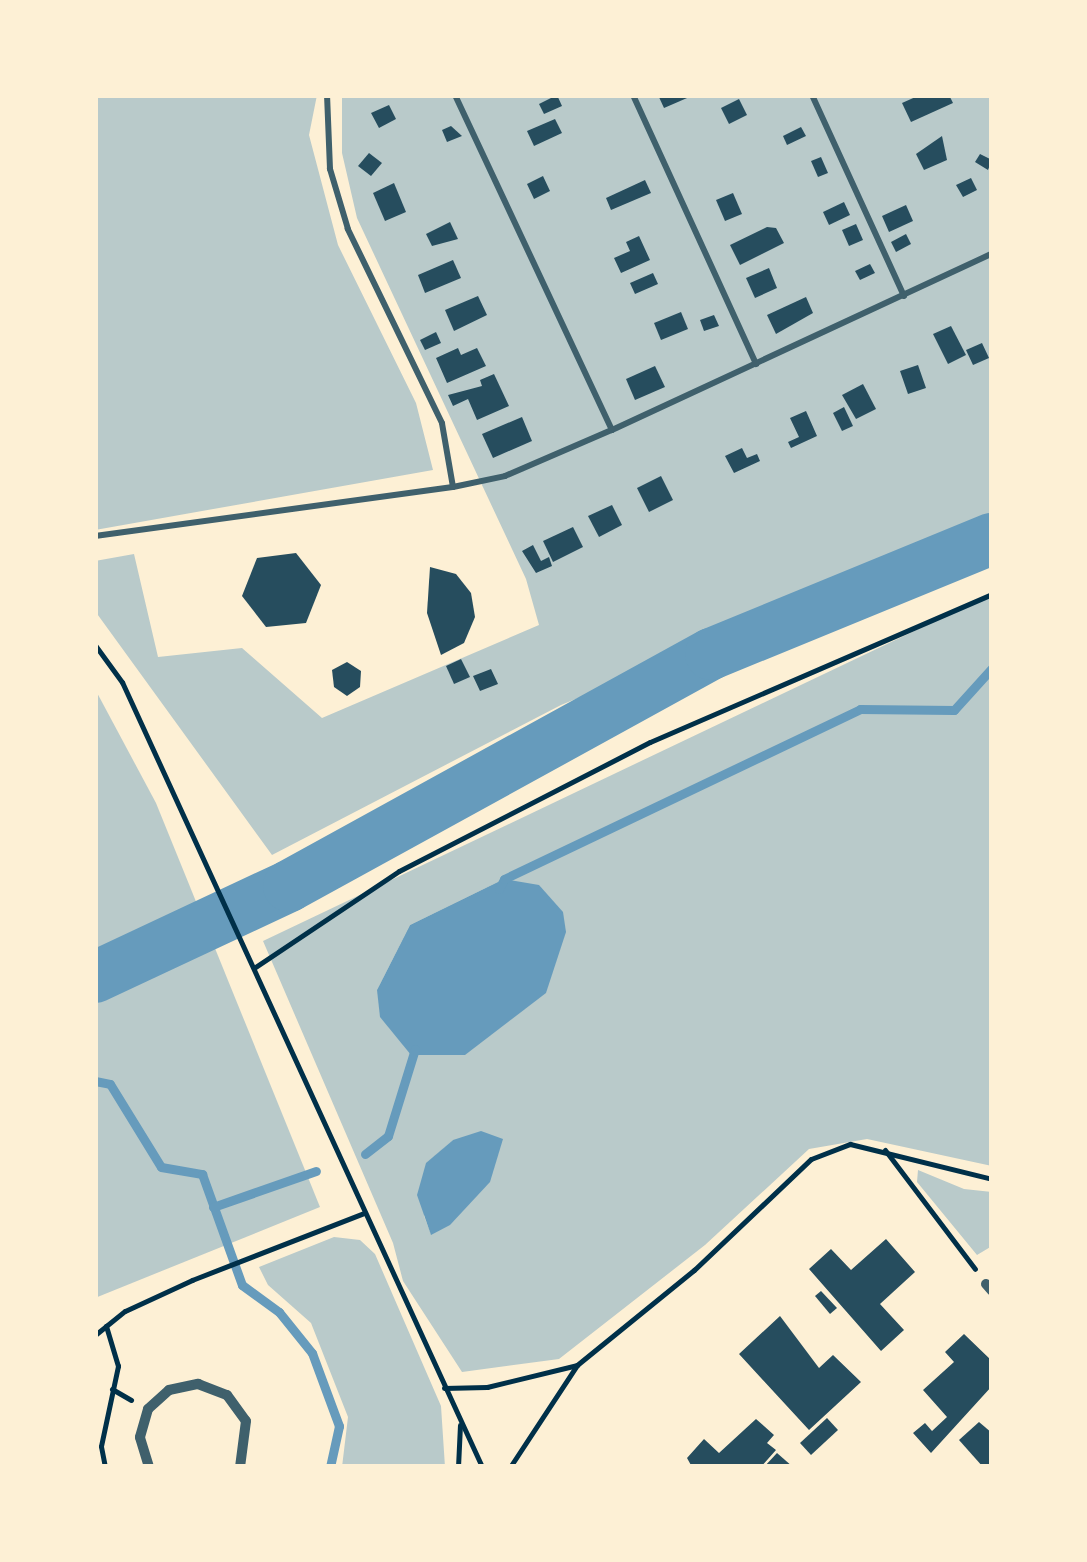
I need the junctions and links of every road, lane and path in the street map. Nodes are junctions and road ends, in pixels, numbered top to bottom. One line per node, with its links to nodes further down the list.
1 (327, 95): 9 (lane)
2 (455, 95): 8 (lane)
3 (634, 95): 7 (lane)
4 (812, 95): 6 (lane)
5 (992, 254): 6 (lane)
6 (904, 296): 7 (lane)
7 (756, 364): 8 (lane)
8 (612, 430): 9 (lane)
9 (453, 487): 10 (lane)
10 (95, 536)
11 (992, 594): 13 (path)
12 (95, 645): 13 (path)
13 (254, 968): 16 (path)
14 (883, 1148): 15 (path); 17 (path); 20 (path)
15 (992, 1178)
16 (364, 1213): 18 (path); 21 (path)
17 (989, 1288)
18 (106, 1326): 19 (path); 23 (path)
19 (95, 1335)
20 (577, 1365): 21 (path); 28 (path)
21 (444, 1388): 22 (path)
22 (460, 1424): 26 (path); 27 (path)
23 (105, 1467)
24 (148, 1467): 25 (street)
25 (240, 1467)
26 (458, 1467)
27 (482, 1467)
28 (510, 1467)

